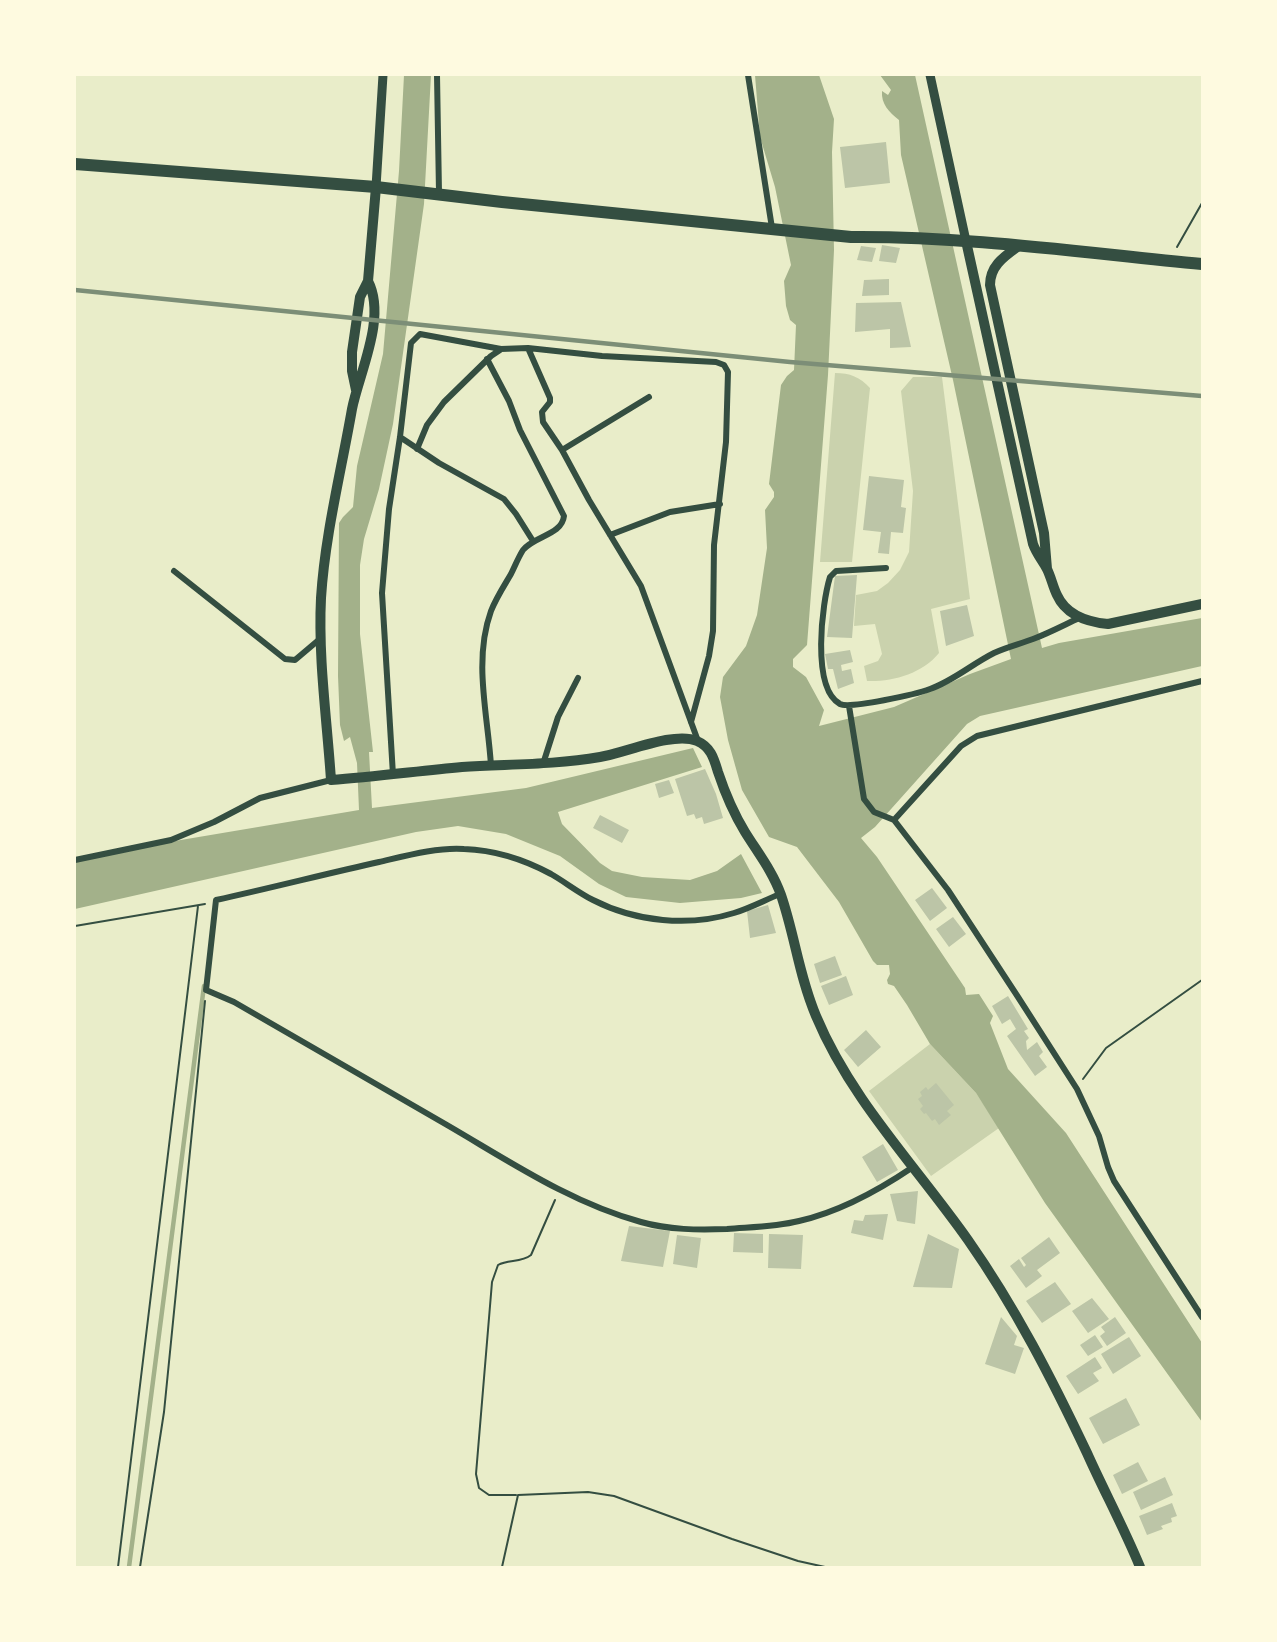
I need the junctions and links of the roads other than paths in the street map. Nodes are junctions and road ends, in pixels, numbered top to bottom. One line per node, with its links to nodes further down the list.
1 (383, 75): 6 (street)
2 (437, 75): 7 (street)
3 (748, 75): 8 (street)
4 (930, 75): 9 (street)
5 (75, 164): 6 (main road)
6 (376, 186): 7 (main road); 12 (main road)
7 (439, 193): 8 (main road)
8 (778, 229): 9 (main road)
9 (966, 241): 10 (main road); 14 (main road)
10 (1020, 244): 11 (main road); 13 (main road)
11 (1202, 264)
12 (368, 281): 18 (main road); 18 (main road)
13 (995, 309): 14 (main road); 27 (main road)
14 (983, 311): 27 (main road)
15 (528, 348): 16 (street); 22 (street); 23 (street)
16 (501, 350): 17 (street); 20 (street)
17 (487, 359): 21 (street); 25 (street)
18 (356, 390): 31 (main road)
19 (649, 397): 22 (street)
20 (400, 437): 21 (street); 39 (street)
21 (417, 449): 25 (street)
22 (562, 450): 24 (street)
23 (720, 504): 24 (street); 35 (street)
24 (610, 536): 35 (street)
25 (533, 542): 38 (street)
26 (886, 568): 34 (street)
27 (1047, 569): 30 (main road)
28 (174, 571): 31 (street)
29 (1202, 604): 30 (main road)
30 (1079, 618): 34 (street)
31 (321, 638): 40 (main road)
32 (578, 678): 37 (street)
33 (1202, 681): 41 (street)
34 (849, 706): 41 (street)
35 (691, 722): 36 (street)
36 (698, 741): 37 (main road); 43 (main road)
37 (543, 765): 38 (main road)
38 (491, 766): 39 (main road)
39 (393, 775): 40 (main road)
40 (330, 780): 42 (street)
41 (894, 820): 45 (street)
42 (75, 860)
43 (780, 894): 44 (main road); 44 (street)
44 (913, 1167): 46 (main road)
45 (1202, 1317)
46 (1140, 1567)

